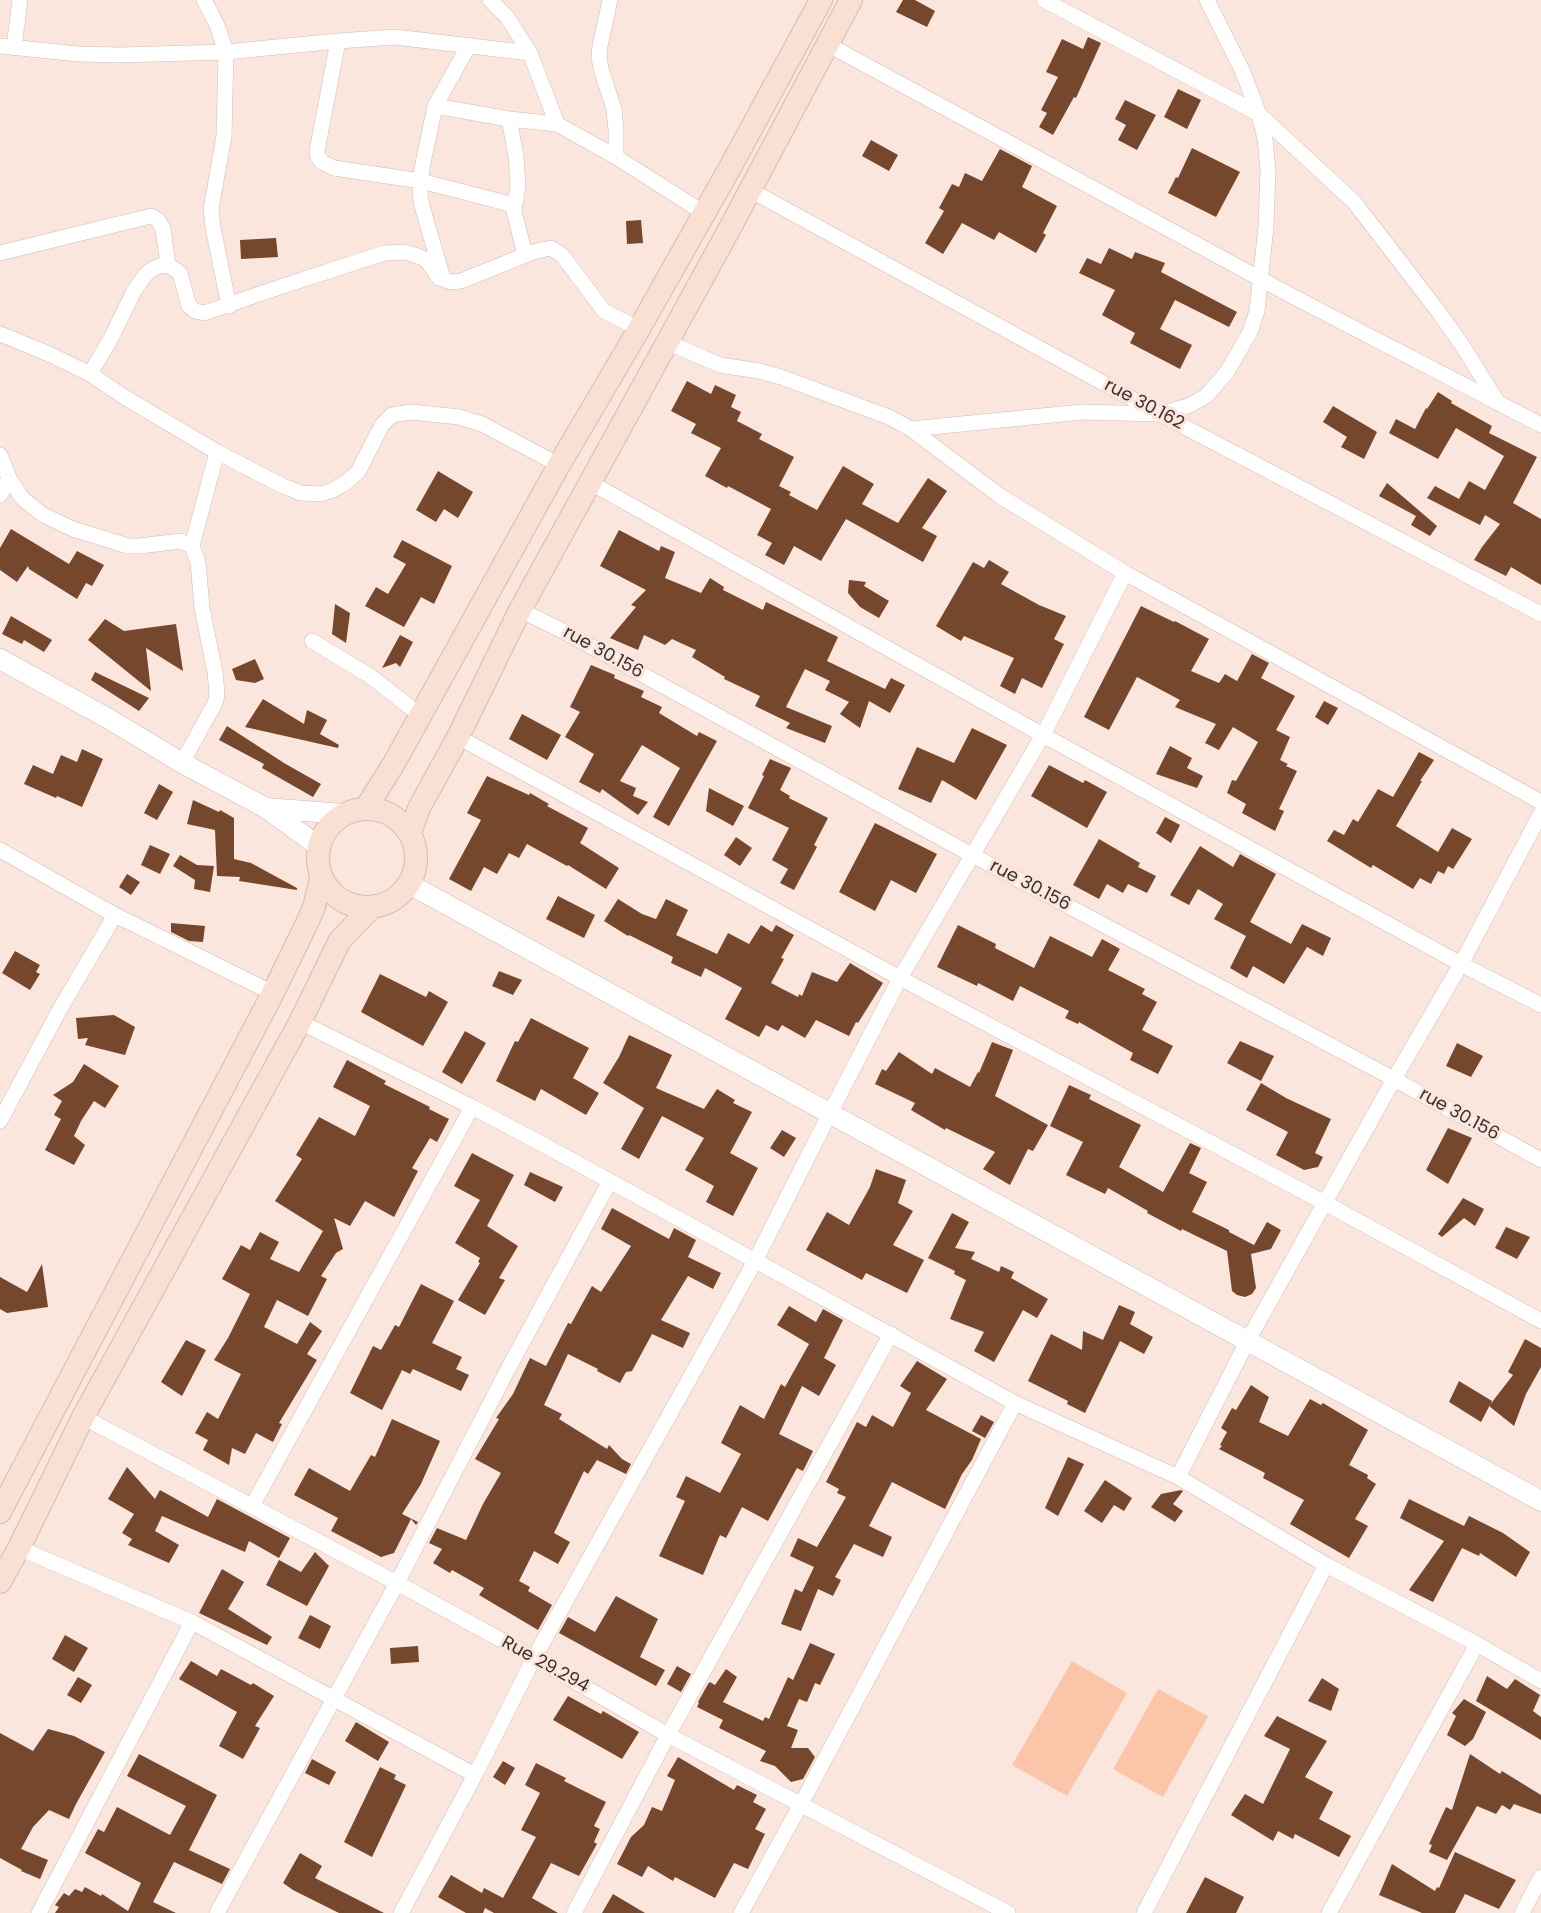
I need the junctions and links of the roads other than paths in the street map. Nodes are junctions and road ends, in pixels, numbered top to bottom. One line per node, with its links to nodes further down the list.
1 (20, 0): 12 (street)
2 (204, 0): 13 (street)
3 (490, 0): 14 (street)
4 (610, 0): 19 (street)
5 (821, 0): 23 (main road)
6 (851, 0): 10 (main road)
7 (1044, 0): 16 (street)
8 (1207, 0): 16 (street)
9 (338, 40): 11 (street); 13 (street); 20 (street)
10 (827, 44): 21 (main road); 27 (street)
11 (469, 45): 14 (street); 15 (street)
12 (7, 46): 13 (street)
13 (226, 52): 29 (street)
14 (530, 53): 18 (street)
15 (435, 106): 17 (street); 20 (street)
16 (1259, 114): 27 (street); 34 (street)
17 (509, 119): 18 (street); 22 (street)
18 (556, 123): 19 (street)
19 (616, 157): 23 (street)
20 (421, 181): 22 (street); 28 (street)
21 (750, 190): 32 (main road); 35 (street, rue 30.162)
22 (514, 205): 25 (street)
23 (704, 213): 30 (main road)
24 (0, 253): 26 (street)
25 (525, 255): 28 (street); 30 (street)
26 (168, 265): 29 (street); 33 (street)
27 (1261, 278): 34 (street); 35 (street)
28 (444, 281): 29 (street)
29 (229, 306)
30 (639, 329): 40 (main road)
31 (0, 334): 33 (street)
32 (667, 342): 37 (street); 42 (main road)
33 (90, 374): 38 (street)
34 (1498, 403): 36 (street)
35 (1160, 414): 37 (street); 47 (street, rue 30.162)
36 (1541, 425)
37 (911, 429): 45 (street)
38 (218, 452): 40 (street); 44 (street)
39 (0, 455): 41 (street)
40 (559, 465): 50 (main road)
41 (9, 478): 43 (street); 44 (street)
42 (591, 483): 46 (main road); 51 (street)
43 (0, 495)
44 (192, 546): 53 (street)
45 (1125, 573): 51 (street); 54 (street)
46 (520, 610): 52 (main road); 62 (street, rue 30.156)
47 (1541, 614)
48 (312, 641): 50 (street)
49 (0, 658): 53 (street)
50 (420, 715): 56 (main road)
51 (1043, 735): 62 (street); 67 (street)
52 (458, 737): 59 (main road); 68 (street)
53 (182, 763): 55 (street)
54 (1541, 802)
55 (266, 808): 58 (street); 60 (street)
56 (366, 808): 58 (main road); 59 (main road)
57 (1541, 813): 67 (street)
58 (344, 814): 60 (main road)
59 (410, 833): 64 (main road)
60 (318, 846): 63 (main road)
61 (0, 850): 66 (street)
62 (972, 855): 68 (street); 72 (street, rue 30.156)
63 (321, 878): 65 (main road); 69 (main road)
64 (409, 884): 65 (main road); 74 (street)
65 (372, 907): 71 (main road)
66 (116, 915): 69 (street); 75 (street)
67 (1461, 964): 70 (street); 72 (street)
68 (900, 978): 74 (street); 78 (street)
69 (273, 993): 88 (main road)
70 (1541, 1005)
71 (300, 1022): 73 (street); 84 (main road)
72 (1394, 1079): 76 (street, rue 30.156); 78 (street)
73 (472, 1107): 77 (street); 87 (street)
74 (830, 1113): 79 (street); 82 (street)
75 (0, 1121)
76 (1541, 1160)
77 (610, 1181): 79 (street); 92 (street)
78 (1325, 1203): 80 (street); 82 (street)
79 (755, 1261): 81 (street); 95 (street)
80 (1541, 1321)
81 (891, 1334): 83 (street); 98 (street)
82 (1248, 1340): 85 (street); 86 (street)
83 (1015, 1403): 85 (street); 100 (street)
84 (83, 1417): 87 (street, Rue 29.294); 89 (main road)
85 (1178, 1477): 90 (street)
86 (1541, 1500)
87 (252, 1506): 92 (street, Rue 29.294)
88 (0, 1512)
89 (19, 1548): 91 (main road); 93 (street)
90 (1326, 1565): 94 (street); 108 (street)
91 (0, 1581)
92 (397, 1583): 95 (street, Rue 29.294); 97 (street)
93 (192, 1622): 97 (street); 102 (street)
94 (1477, 1644): 96 (street); 109 (street)
95 (534, 1658): 98 (street, Rue 29.294); 99 (street)
96 (1541, 1681)
97 (333, 1698): 99 (street); 103 (street)
98 (668, 1735): 100 (street, Rue 29.294); 105 (street)
99 (475, 1775): 104 (street)
100 (801, 1804): 106 (street); 107 (street, Rue 29.294)
101 (1541, 1878): 110 (street)
102 (39, 1913)
103 (217, 1913)
104 (401, 1913)
105 (574, 1913)
106 (741, 1913)
107 (1008, 1913)
108 (1144, 1913)
109 (1329, 1913)
110 (1522, 1913)

